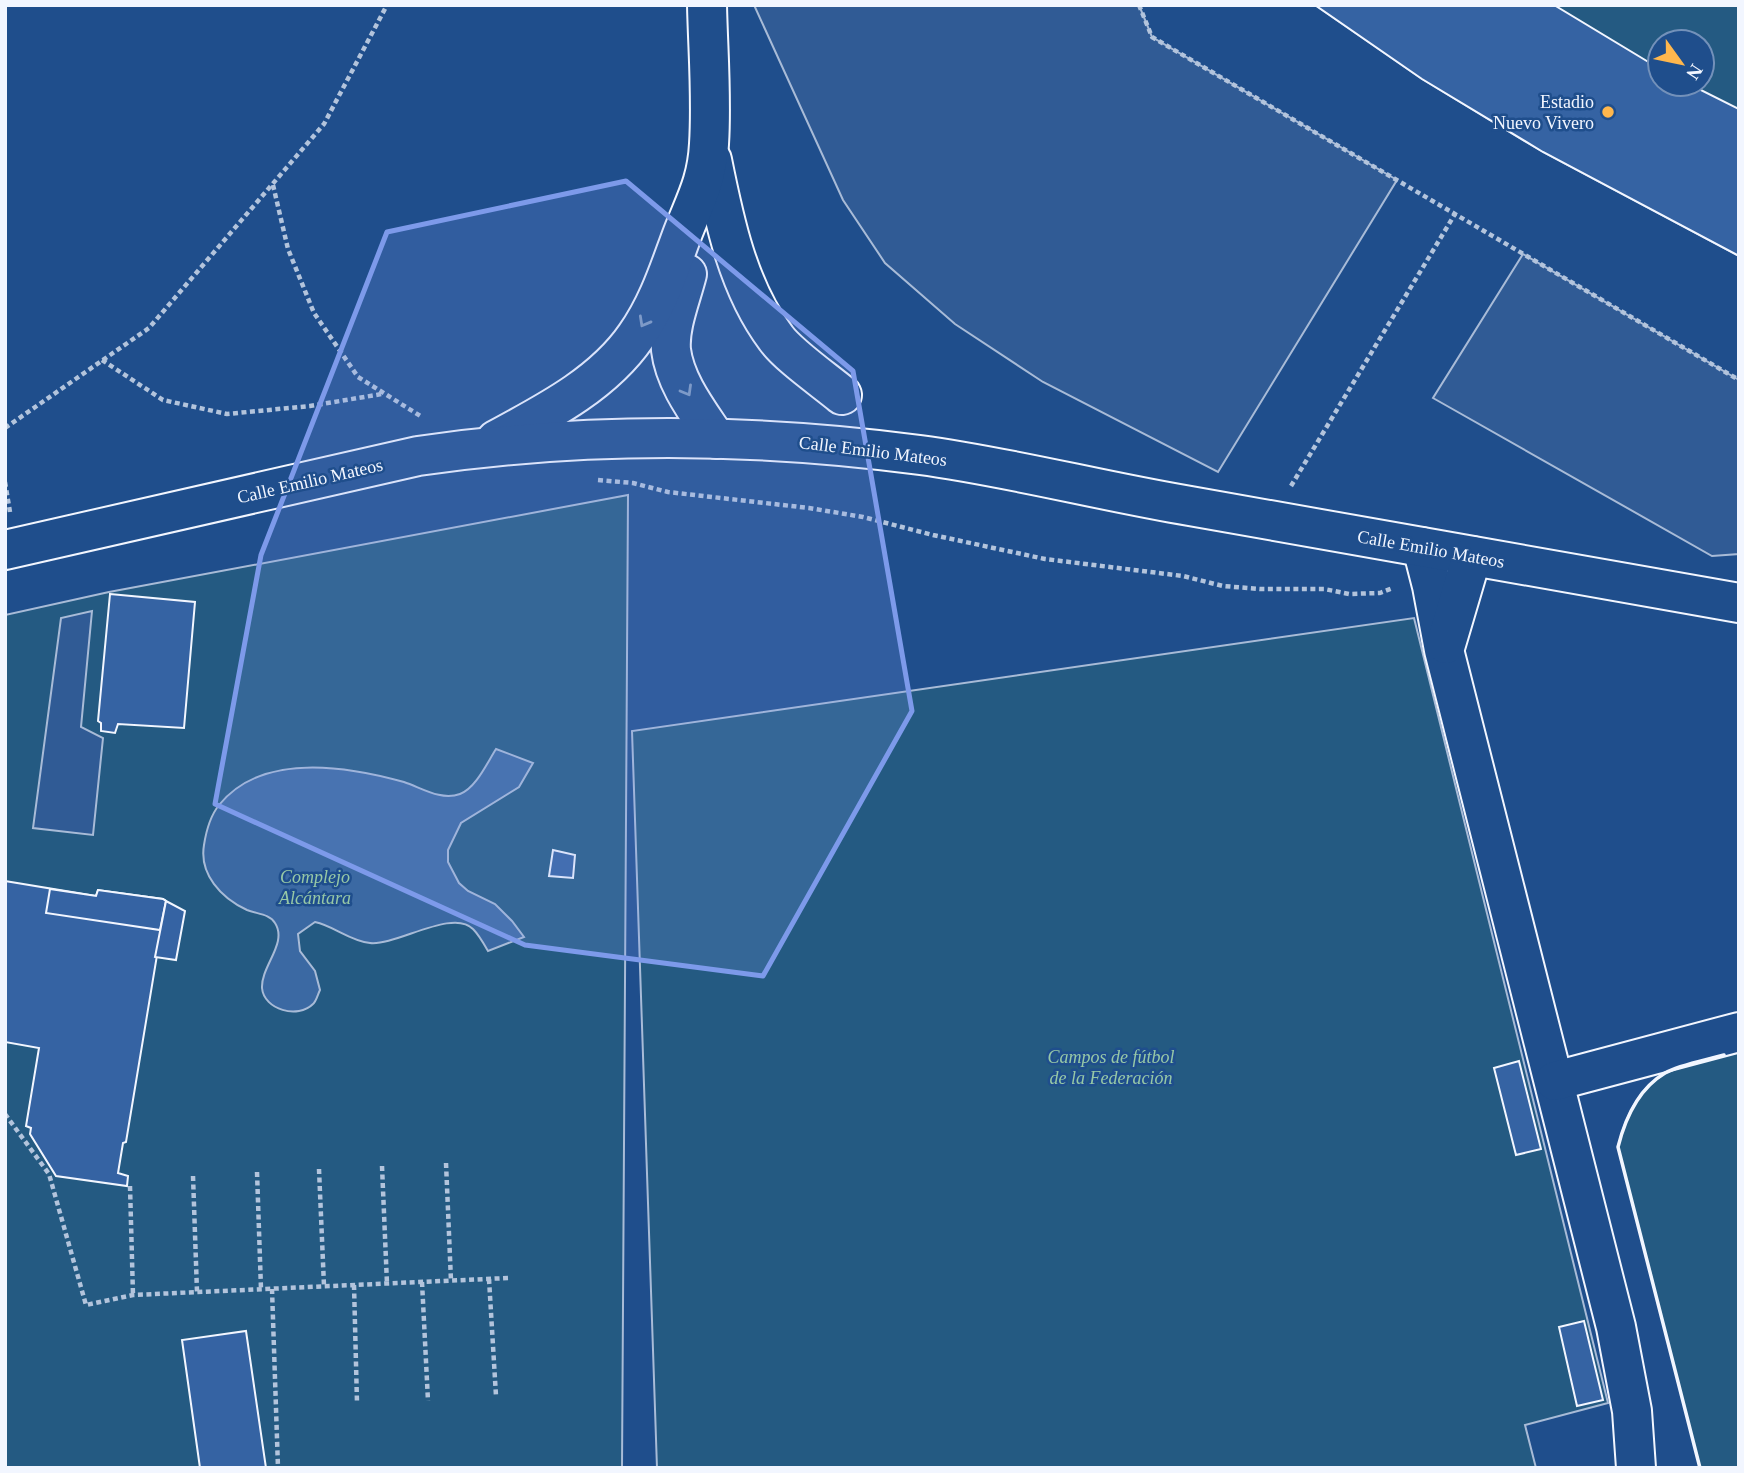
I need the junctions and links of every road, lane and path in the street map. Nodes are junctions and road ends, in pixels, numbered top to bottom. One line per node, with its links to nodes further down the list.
1 (387, 5): 5 (path)
2 (707, 5): 4 (street)
3 (1139, 5): 7 (path)
4 (709, 144): 6 (street); 11 (street)
5 (272, 184): 8 (path); 10 (path)
6 (705, 184): 14 (street, one-way to 14); 15 (street, one-way to 15)
7 (1455, 214): 9 (path); 17 (path)
8 (102, 360): 10 (path); 13 (path)
9 (1739, 380)
10 (383, 393): 12 (path)
11 (842, 395)
12 (427, 420)
13 (5, 428)
14 (716, 439): 15 (street, Calle Emilio Mateos); 17 (street, Calle Emilio Mateos)
15 (485, 446): 19 (street, Calle Emilio Mateos)
16 (592, 479): 21 (path)
17 (1270, 520): 18 (street, Calle Emilio Mateos)
18 (1422, 547): 20 (street, Calle Emilio Mateos); 21 (street)
19 (5, 550)
20 (1472, 556): 22 (street, Calle Emilio Mateos); 23 (street)
21 (1433, 586): 23 (street)
22 (1739, 603)
23 (1444, 650): 25 (street)
24 (1739, 1032): 25 (street)
25 (1555, 1081): 48 (street)
26 (5, 1114): 43 (path)
27 (446, 1163): 35 (path)
28 (382, 1166): 37 (path)
29 (319, 1169): 39 (path)
30 (257, 1172): 40 (path)
31 (193, 1176): 42 (path)
32 (130, 1186): 43 (path)
33 (508, 1278): 34 (path)
34 (489, 1279): 35 (path); 44 (path)
35 (451, 1281): 36 (path)
36 (422, 1282): 37 (path); 45 (path)
37 (387, 1284): 38 (path)
38 (354, 1285): 39 (path); 46 (path)
39 (324, 1286): 41 (path)
40 (261, 1289): 41 (path); 42 (path)
41 (272, 1289): 47 (path)
42 (197, 1293): 43 (path)
43 (133, 1295)
44 (496, 1396)
45 (428, 1401)
46 (357, 1403)
47 (278, 1468)
48 (1636, 1468)

